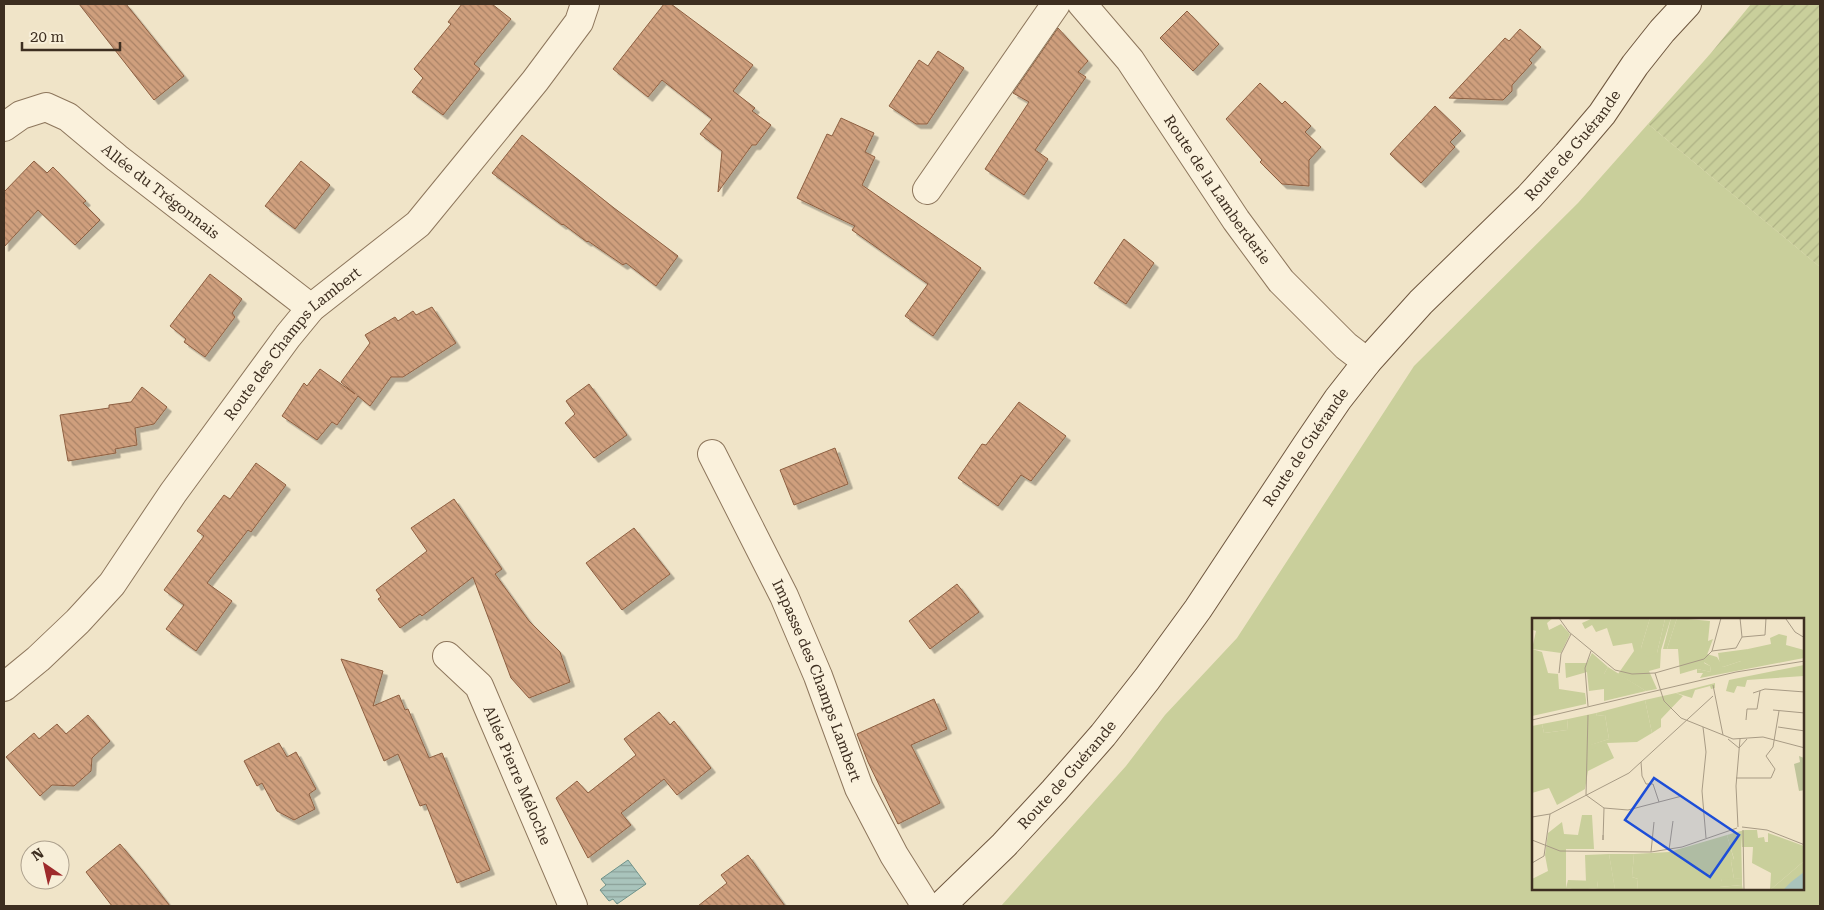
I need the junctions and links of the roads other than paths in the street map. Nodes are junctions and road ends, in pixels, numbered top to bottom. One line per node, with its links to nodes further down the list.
1 (585, 4): 7 (street, Route des Champs Lambert)
2 (1056, 4): 6 (street)
3 (1082, 4): 8 (street, Route de la Lamberderie)
4 (1687, 4): 8 (street, Route de Guérande)
5 (4, 127): 7 (street, Allée du Trégonnais)
6 (927, 190)
7 (311, 308): 11 (street, Route des Champs Lambert)
8 (1367, 362): 14 (street, Route de Guérande)
9 (712, 454): 13 (street, Impasse des Champs Lambert)
10 (447, 656): 12 (street, Allée Pierre Méloche)
11 (4, 687)
12 (573, 906)
13 (926, 906)
14 (941, 906)

